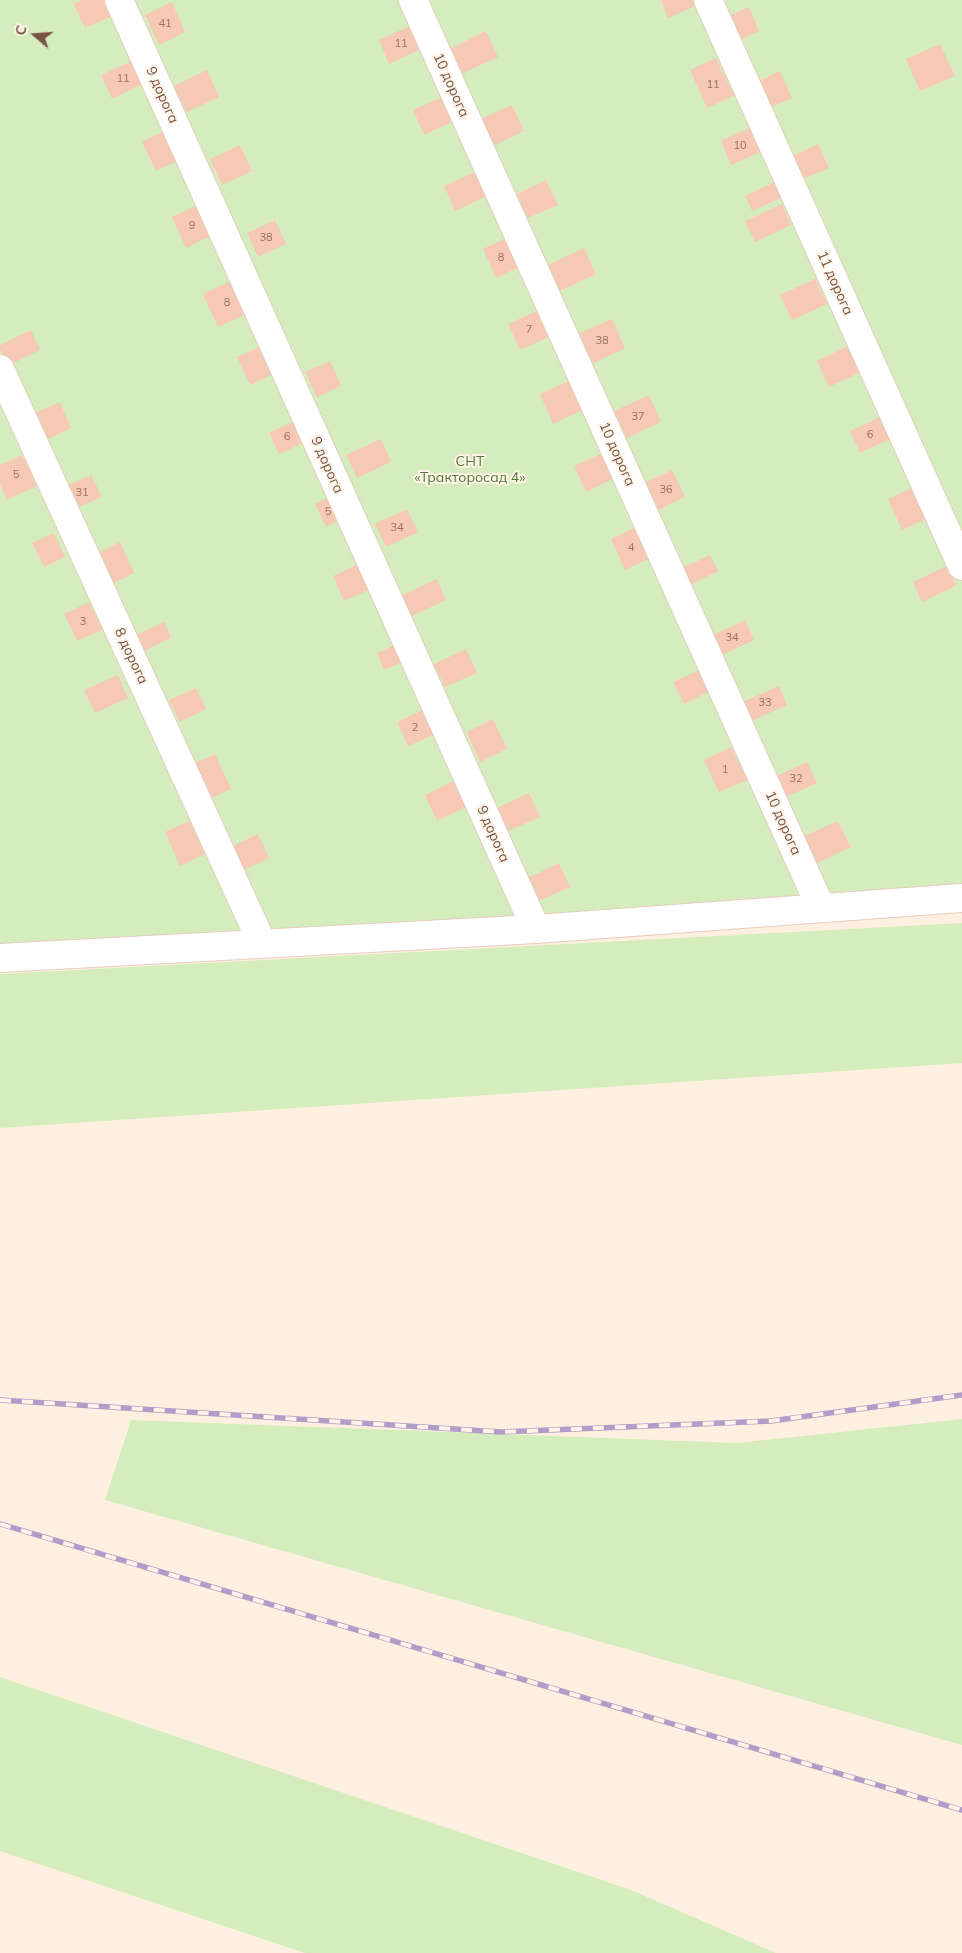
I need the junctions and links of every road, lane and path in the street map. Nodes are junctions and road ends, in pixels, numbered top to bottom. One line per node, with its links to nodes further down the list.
1 (119, 0): 8 (street, 9 дорога)
2 (413, 0): 7 (street, 10 дорога)
3 (708, 0): 5 (street, 11 дорога)
4 (0, 369): 9 (street, 8 дорога)
5 (962, 566)
6 (962, 898): 7 (street)
7 (821, 908): 8 (street)
8 (536, 929): 9 (street)
9 (262, 944): 10 (street)
10 (0, 958)

